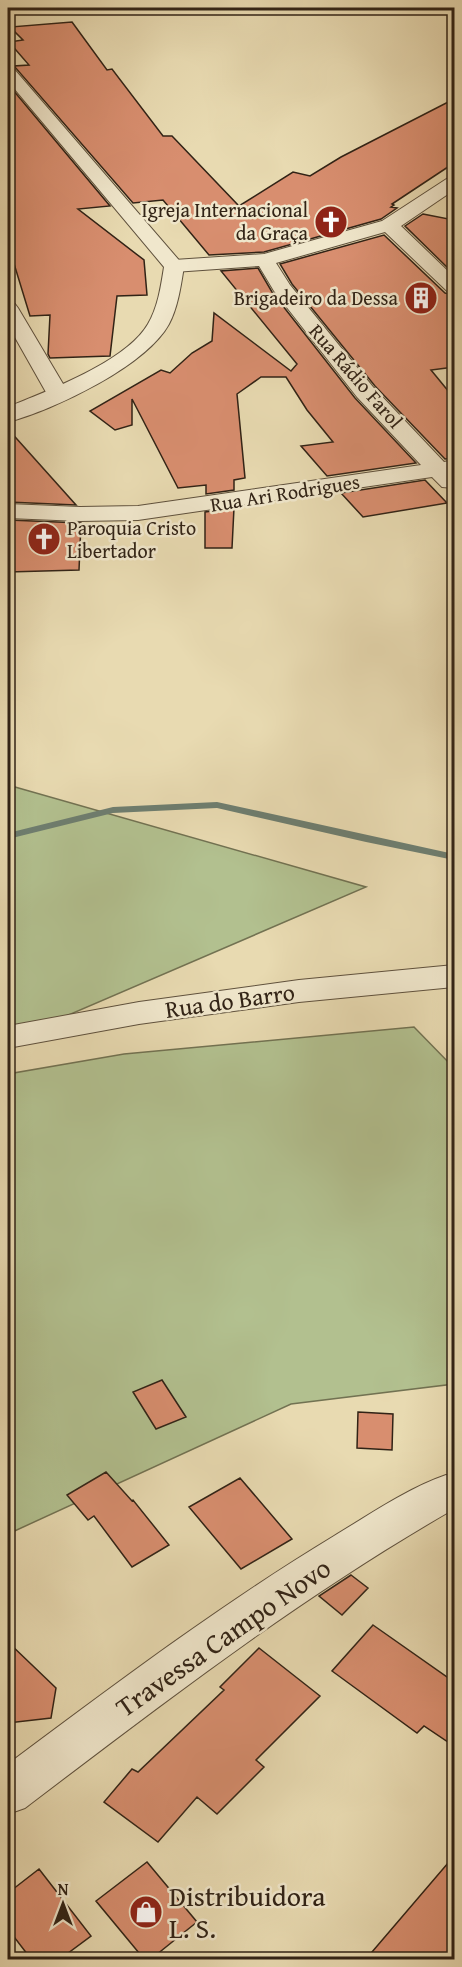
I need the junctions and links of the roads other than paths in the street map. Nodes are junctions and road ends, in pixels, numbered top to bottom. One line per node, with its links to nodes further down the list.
1 (8, 72): 5 (street)
2 (454, 182): 3 (street)
3 (389, 225): 4 (street); 6 (street)
4 (265, 260): 5 (street); 10 (street, Rua Rádio Farol)
5 (174, 266): 8 (street)
6 (454, 287)
7 (8, 308): 8 (street)
8 (58, 394): 9 (street)
9 (8, 415)
10 (450, 474): 11 (street, Rua Ari Rodrigues)
11 (8, 511)
12 (454, 976): 13 (street, Rua do Barro)
13 (8, 1037)
14 (446, 1493): 15 (street, Travessa Campo Novo)
15 (8, 1792)

